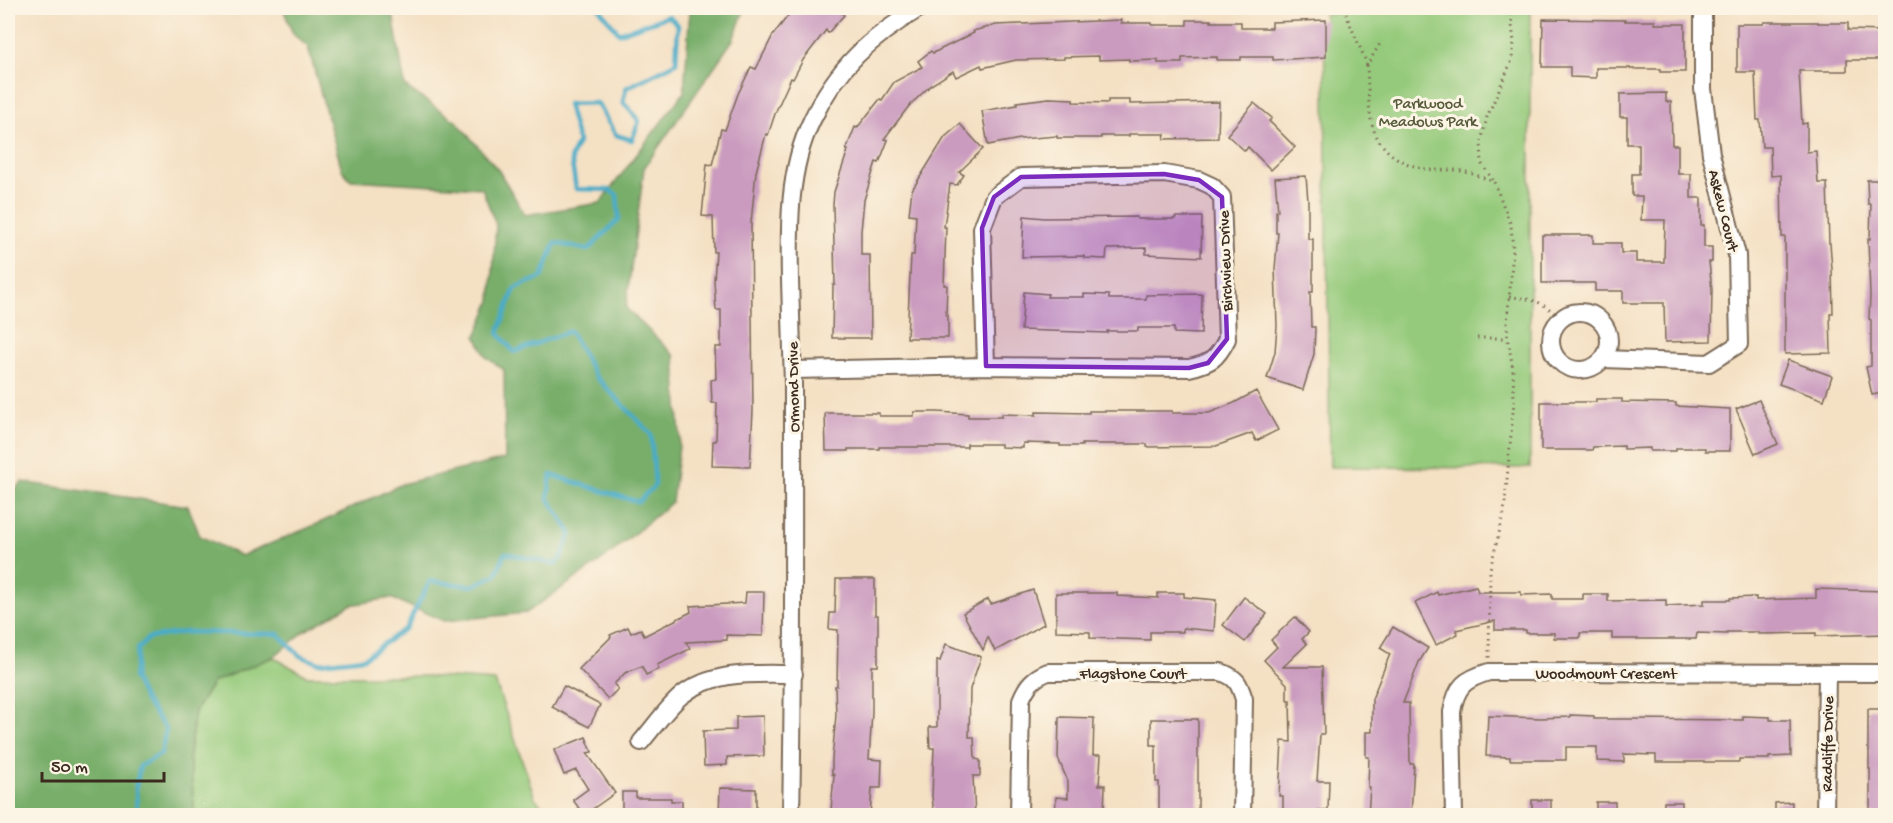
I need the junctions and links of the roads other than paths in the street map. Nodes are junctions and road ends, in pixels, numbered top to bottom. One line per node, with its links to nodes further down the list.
1 (920, 8): 5 (street, Ormond Drive)
2 (1703, 8): 3 (street, Askew Court)
3 (1604, 359): 3 (street, Askew Court)
4 (986, 366): 4 (street, Birchview Drive); 5 (street, Birchview Drive)
5 (793, 369): 8 (street, Ormond Drive)
6 (1827, 673): 7 (street, Woodmount Crescent); 13 (street, Woodmount Crescent); 14 (street, Radcliffe Drive)
7 (1886, 673)
8 (794, 674): 9 (street); 10 (street, Ormond Drive)
9 (641, 742)
10 (791, 816)
11 (1019, 816): 12 (street, Flagstone Court)
12 (1242, 816)
13 (1454, 816)
14 (1825, 816)

